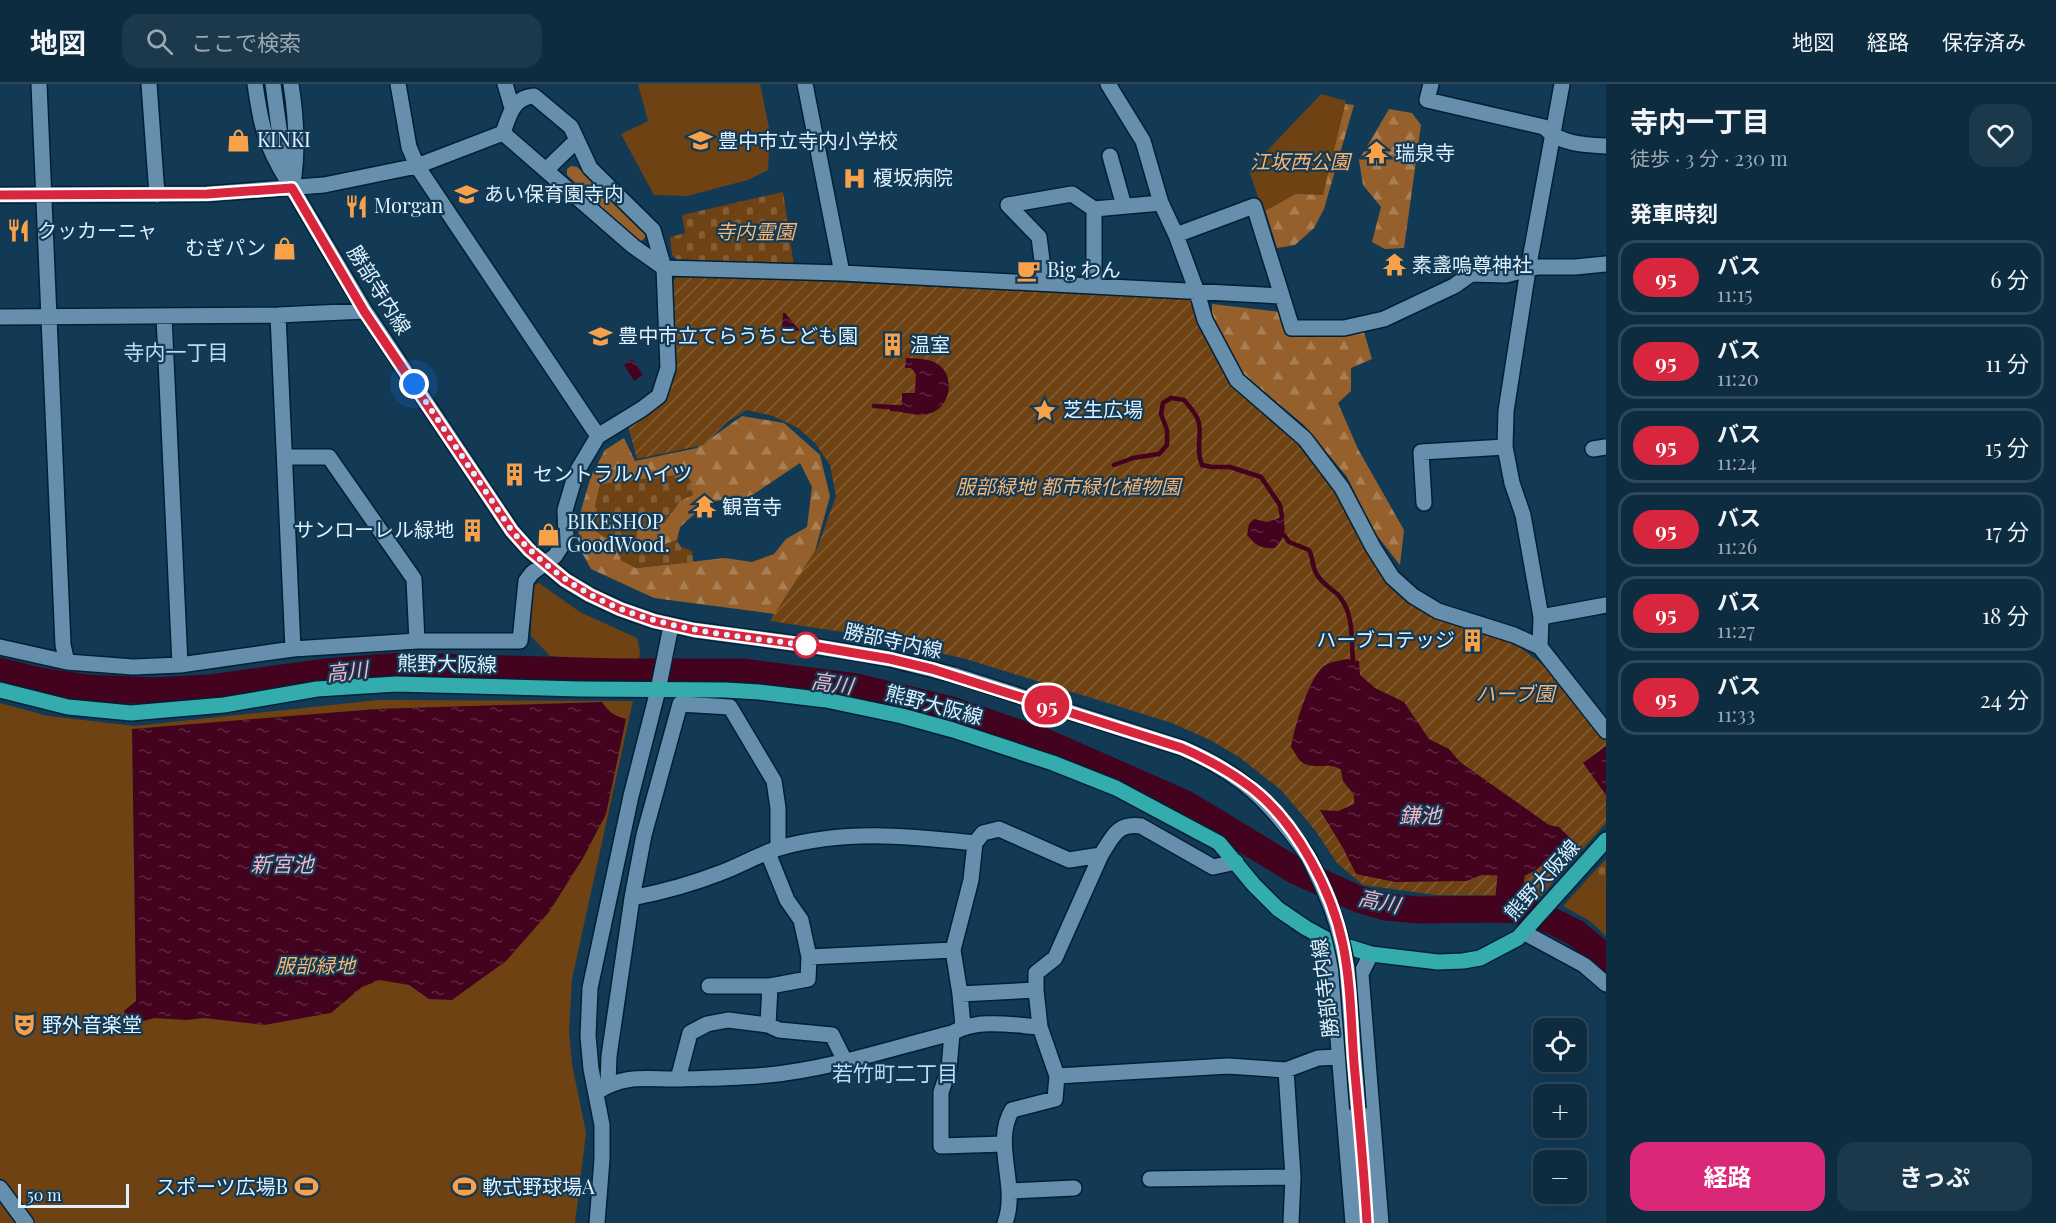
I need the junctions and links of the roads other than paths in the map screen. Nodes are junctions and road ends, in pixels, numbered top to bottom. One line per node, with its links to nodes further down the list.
1 (39, 84): 22 (street)
2 (149, 84): 23 (street)
3 (255, 84): 20 (street)
4 (273, 84): 20 (street, 勝部寺内線)
5 (291, 84): 20 (street)
6 (398, 84): 18 (street)
7 (504, 84): 12 (street)
8 (805, 84): 31 (street)
9 (1108, 84): 24 (street)
10 (1431, 84): 14 (street)
11 (1562, 84): 14 (street)
12 (512, 108): 13 (street); 15 (street)
13 (503, 133): 18 (street); 19 (street)
14 (1551, 135): 16 (street); 30 (street)
15 (577, 140): 19 (street); 29 (street)
16 (1606, 146)
17 (1110, 156): 25 (street)
18 (417, 166): 20 (street); 41 (street)
19 (547, 169): 29 (street)
20 (292, 188): 23 (street); 36 (street, 勝部寺内線)
21 (0, 195): 22 (street)
22 (44, 195): 23 (street); 40 (street)
23 (157, 195)
24 (1161, 202): 25 (street); 27 (street)
25 (1124, 206): 26 (street)
26 (1094, 209): 32 (street); 33 (street)
27 (1176, 235): 34 (street); 35 (street)
28 (1606, 264): 30 (street)
29 (664, 268): 31 (street); 41 (street)
30 (1528, 270): 35 (street); 42 (street)
31 (842, 273): 32 (street)
32 (1045, 283): 33 (street)
33 (1094, 286): 34 (street)
34 (1197, 292): 35 (street); 51 (street)
35 (1282, 296)
36 (364, 311): 37 (street); 45 (street, 勝部寺内線)
37 (278, 315): 38 (street); 43 (street)
38 (164, 316): 40 (street); 54 (street)
39 (0, 317): 40 (street)
40 (49, 317): 53 (street)
41 (598, 436): 45 (street)
42 (1505, 447): 44 (street); 47 (street)
43 (285, 457): 49 (street); 52 (street)
44 (1424, 503)
45 (544, 564): 48 (street, 勝部寺内線); 49 (street)
46 (1606, 605): 47 (street)
47 (1541, 617): 51 (street)
48 (671, 626): 56 (street); 98 (street, 勝部寺内線, bridge)
49 (417, 641): 52 (street)
50 (0, 647): 53 (street)
51 (1540, 647): 57 (street)
52 (293, 649): 54 (street)
53 (67, 662): 54 (street)
54 (180, 665)
55 (0, 690): 56 (main road, 熊野大阪線)
56 (658, 690): 58 (street); 64 (main road, 熊野大阪線)
57 (1606, 731)
58 (631, 796): 59 (street); 84 (street)
59 (652, 804): 62 (street); 65 (street)
60 (975, 843): 62 (street); 63 (street); 68 (street)
61 (1604, 845): 66 (main road, 熊野大阪線)
62 (773, 851): 65 (street); 70 (street)
63 (1101, 855): 64 (street); 74 (street)
64 (1236, 862): 67 (main road, 熊野大阪線)
65 (632, 898): 84 (street)
66 (1528, 929): 69 (main road, 熊野大阪線); 71 (street)
67 (1330, 941): 69 (main road, 熊野大阪線); 79 (street)
68 (953, 950): 70 (street); 75 (street)
69 (1371, 954): 99 (street)
70 (809, 957): 73 (street)
71 (1606, 984)
72 (709, 986): 73 (street)
73 (770, 986): 76 (street)
74 (1036, 990): 75 (street); 77 (street)
75 (960, 994): 78 (street)
76 (768, 1025): 80 (street); 83 (street)
77 (1040, 1027): 78 (street); 82 (street)
78 (957, 1030): 80 (street); 85 (street)
79 (1338, 1057): 81 (street); 97 (street)
80 (845, 1061): 83 (street)
81 (1286, 1070): 82 (street); 86 (street)
82 (1057, 1076): 85 (street)
83 (678, 1079): 84 (street)
84 (603, 1088): 94 (street)
85 (1004, 1144): 90 (street)
86 (1293, 1176): 87 (street); 96 (street)
87 (1150, 1179)
88 (0, 1188): 93 (street)
89 (1074, 1188): 90 (street)
90 (1010, 1191): 95 (street)
91 (0, 1198): 92 (street)
92 (18, 1223)
93 (26, 1223)
94 (597, 1223)
95 (1005, 1223)
96 (1291, 1223)
97 (1353, 1223)
98 (1367, 1223)
99 (1381, 1223)

